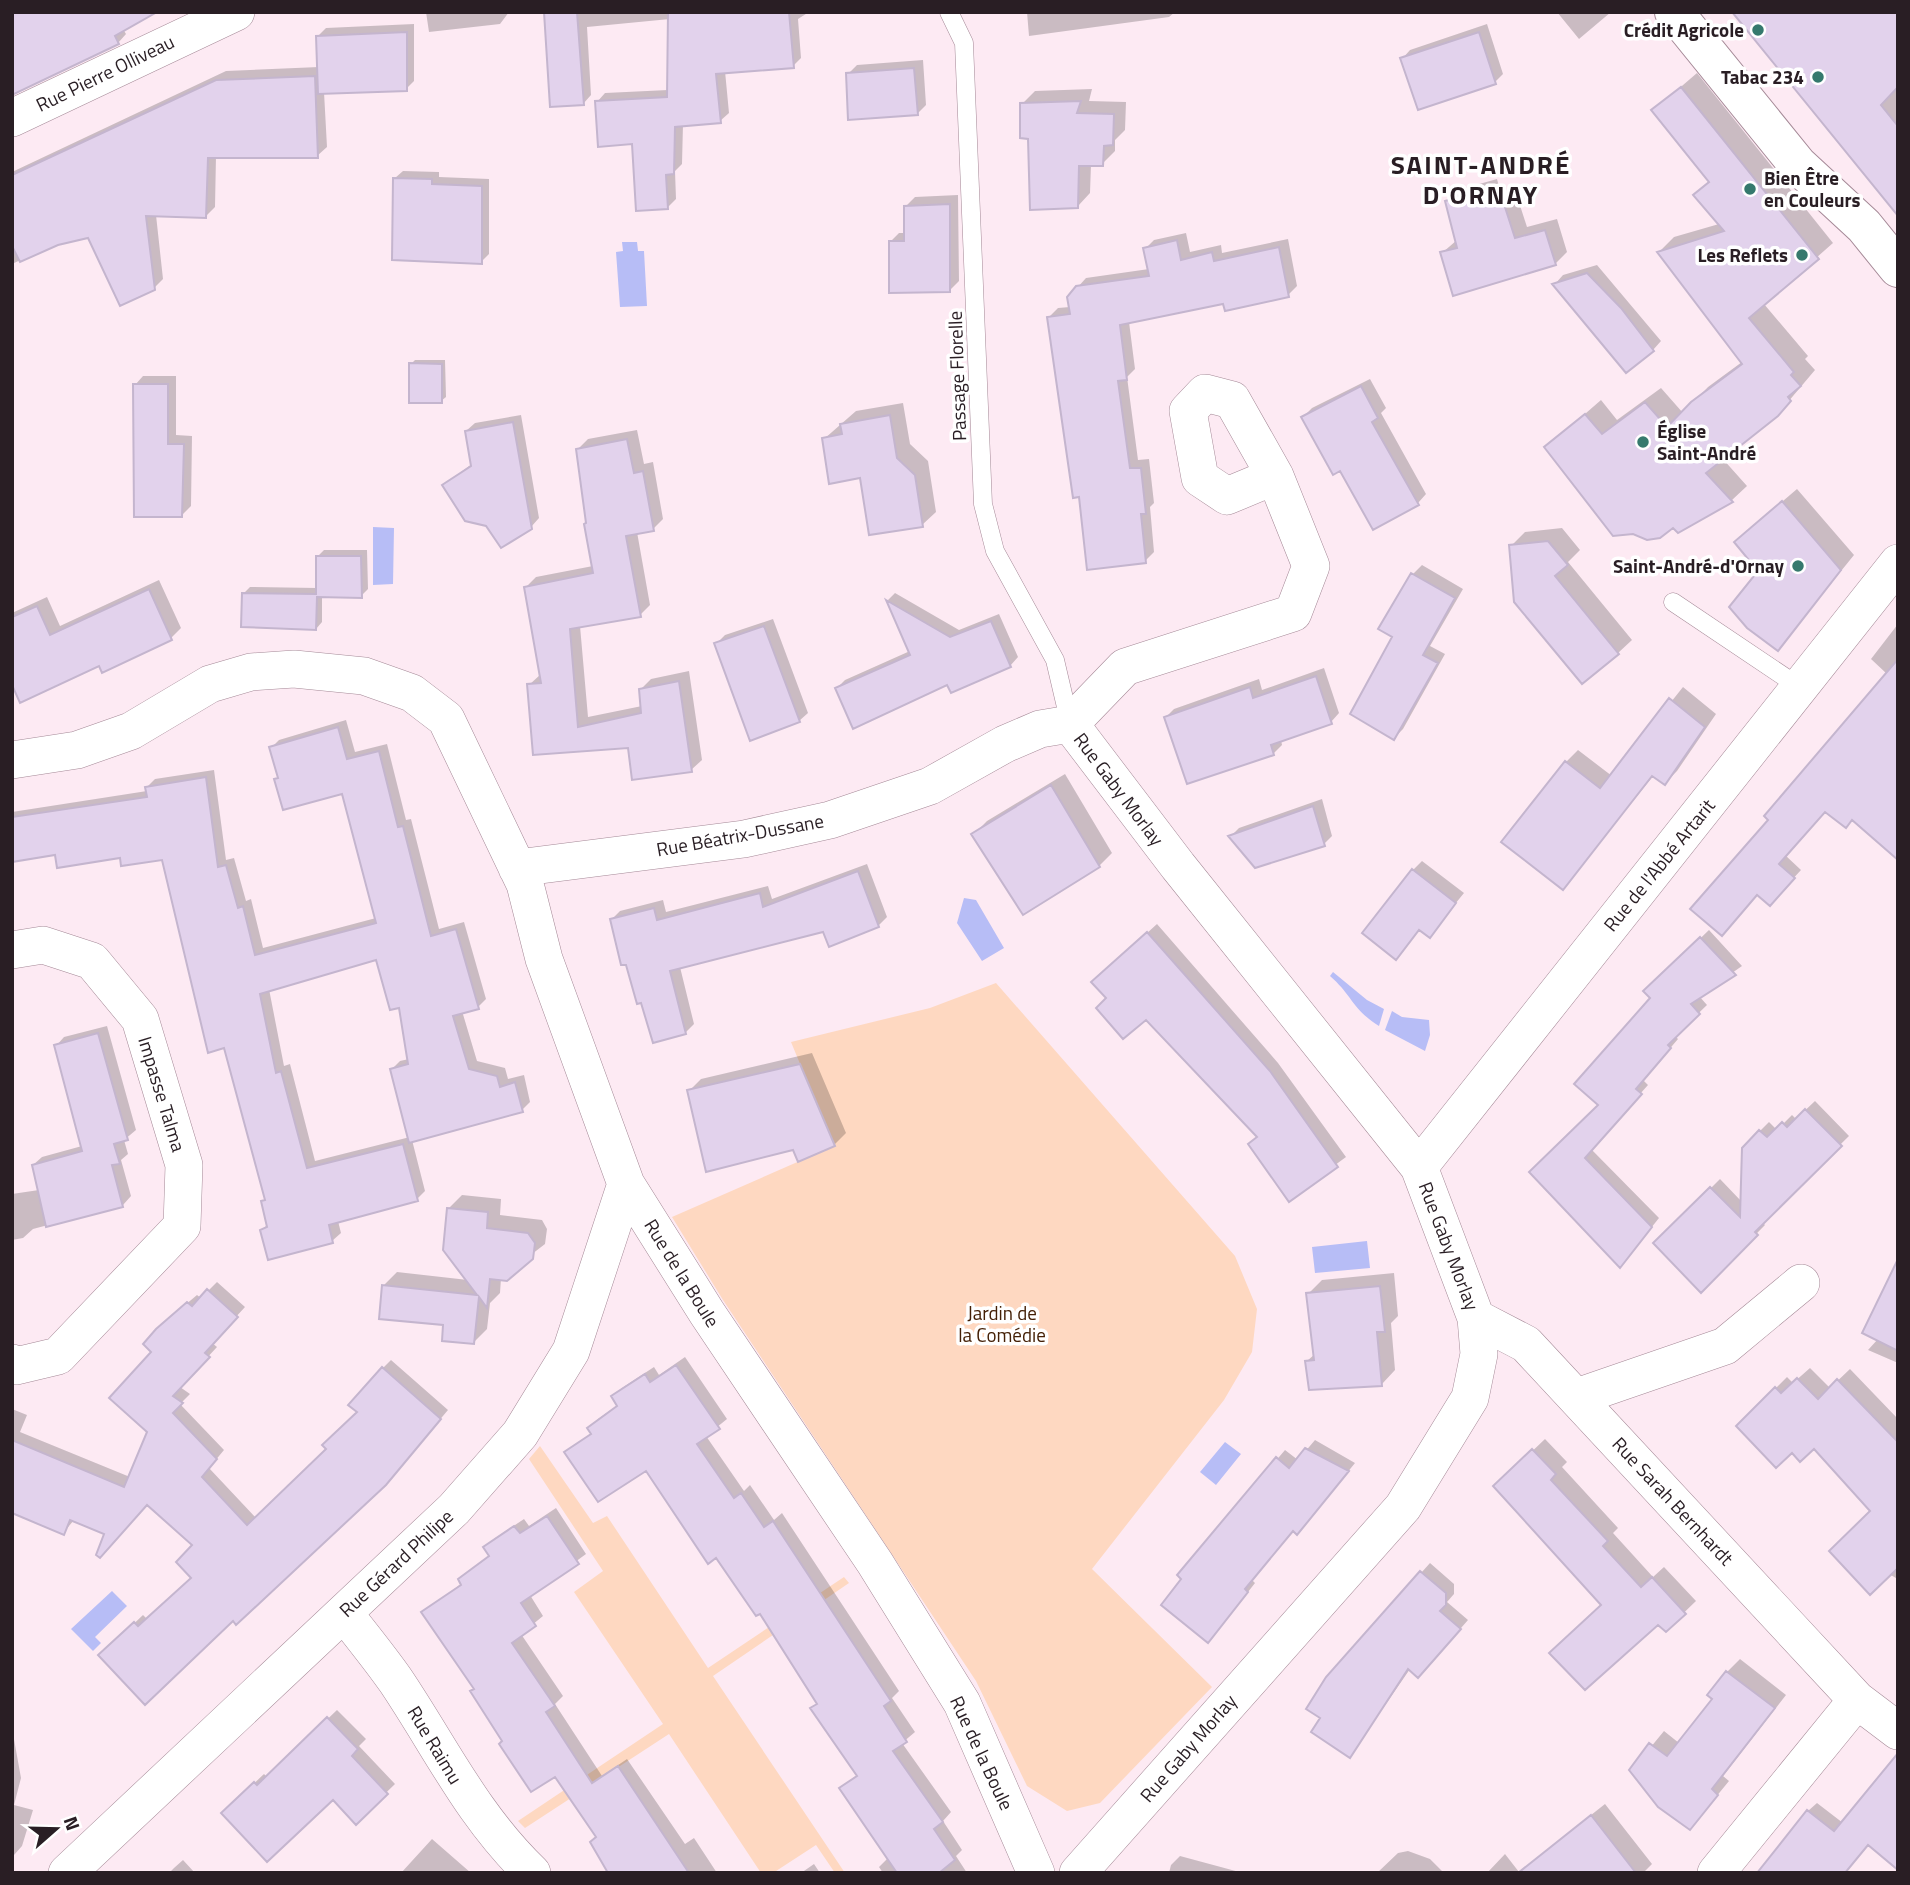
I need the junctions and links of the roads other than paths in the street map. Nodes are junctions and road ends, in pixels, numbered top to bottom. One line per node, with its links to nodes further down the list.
1 (236, 12): 4 (street, Rue Pierre Olliveau)
2 (949, 12): 10 (lane, Passage Florelle)
3 (1674, 12): 5 (main road)
4 (12, 118)
5 (1898, 268)
6 (1275, 476): 10 (street)
7 (1898, 563): 9 (street, Rue de l'Abbé Artarit)
8 (1673, 602): 9 (lane)
9 (1801, 688): 14 (street, Rue de l'Abbé Artarit)
10 (1070, 724): 12 (street, Rue Béatrix-Dussane); 14 (street, Rue Gaby Morlay)
11 (12, 760): 12 (street, Rue de la Boule)
12 (517, 868): 15 (street, Rue de la Boule)
13 (12, 950): 18 (street, Impasse Talma)
14 (1419, 1167): 17 (street, Rue Gaby Morlay)
15 (626, 1184): 20 (street, Rue Gérard Philipe); 25 (street, Rue de la Boule)
16 (1801, 1283): 19 (street)
17 (1476, 1318): 19 (street, Rue Sarah Bernhardt); 26 (street, Rue Gaby Morlay)
18 (12, 1363)
19 (1577, 1397): 21 (street, Rue Sarah Bernhardt)
20 (344, 1613): 23 (street, Rue Gérard Philipe); 24 (street, Rue Raimu)
21 (1857, 1700): 22 (street, Rue Sarah Bernhardt); 27 (street)
22 (1898, 1731)
23 (67, 1873)
24 (532, 1873)
25 (1036, 1873)
26 (1079, 1873)
27 (1716, 1873)

